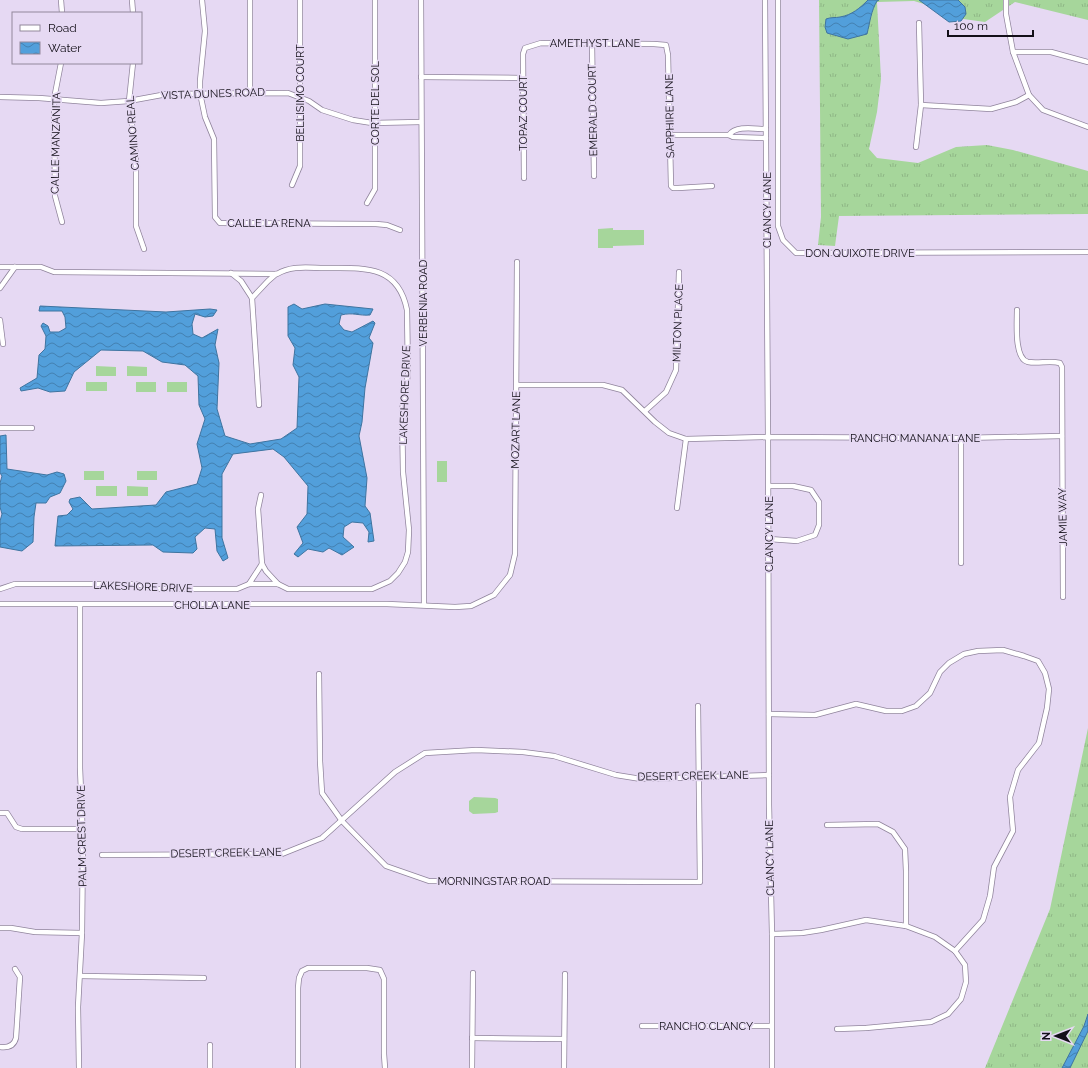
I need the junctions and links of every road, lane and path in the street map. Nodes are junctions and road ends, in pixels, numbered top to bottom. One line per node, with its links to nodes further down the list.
1 (61, 0): 11 (street)
2 (132, 0): 12 (street)
3 (202, 0): 23 (street, CALLE LA RENA)
4 (250, 0): 24 (street)
5 (300, 0): 27 (street, BELLISIMO COURT)
6 (375, 0): 32 (street, CORTE DEL SOL)
7 (421, 0): 21 (street, VERBENIA ROAD)
8 (765, 0): 34 (street, CLANCY LANE)
9 (778, 0): 47 (street, DON QUIXOTE DRIVE)
10 (1006, 0): 17 (street)
11 (62, 12)
12 (134, 12)
13 (919, 23): 30 (street)
14 (592, 43): 15 (street, AMETHYST LANE); 16 (street, AMETHYST LANE); 39 (street, EMERALD COURT)
15 (666, 45): 35 (street, SAPPHIRE LANE)
16 (525, 48): 22 (street, TOPAZ COURT)
17 (1013, 52): 18 (street); 25 (street)
18 (1088, 62)
19 (61, 64): 28 (street, CALLE MANZANITA)
20 (133, 64): 29 (street, CAMINO REAL)
21 (421, 77): 22 (street); 31 (street, VERBENIA ROAD)
22 (523, 78): 40 (street, TOPAZ COURT)
23 (200, 93): 24 (street, VISTA DUNES ROAD); 29 (street, VISTA DUNES ROAD); 45 (street, CALLE LA RENA)
24 (250, 93): 27 (street, VISTA DUNES ROAD)
25 (1029, 95): 30 (street); 33 (street)
26 (0, 97): 28 (street, VISTA DUNES ROAD)
27 (300, 97): 32 (street, VISTA DUNES ROAD); 41 (street, BELLISIMO COURT)
28 (54, 99): 29 (street, VISTA DUNES ROAD); 44 (street, CALLE MANZANITA)
29 (129, 101): 46 (street, CAMINO REAL)
30 (921, 105): 38 (street)
31 (421, 122): 32 (street, VISTA DUNES ROAD); 80 (street, VERBENIA ROAD)
32 (376, 123): 43 (street, CORTE DEL SOL)
33 (1088, 127)
34 (766, 129): 36 (street); 37 (street, CLANCY LANE)
35 (670, 135): 36 (street); 42 (street, SAPPHIRE LANE)
36 (729, 135): 37 (street)
37 (766, 138): 65 (street, CLANCY LANE)
38 (916, 147)
39 (594, 176)
40 (524, 178)
41 (292, 185)
42 (712, 186)
43 (367, 204)
44 (62, 222)
45 (400, 230)
46 (144, 249)
47 (1088, 252)
48 (517, 262): 59 (street)
49 (0, 267): 50 (street, LAKESHORE DRIVE)
50 (15, 267): 52 (street, LAKESHORE DRIVE); 54 (street)
51 (679, 272): 61 (street, MILTON PLACE)
52 (231, 273): 53 (street, LAKESHORE DRIVE); 55 (street)
53 (277, 274): 55 (street); 75 (street, LAKESHORE DRIVE)
54 (0, 288)
55 (252, 298): 60 (street)
56 (1017, 310): 64 (street, JAMIE WAY)
57 (0, 320): 58 (street)
58 (3, 344)
59 (516, 385): 61 (street, MOZART LANE); 80 (street, MOZART LANE)
60 (259, 405)
61 (645, 411): 67 (street, MOZART LANE)
62 (0, 428): 63 (street)
63 (32, 428)
64 (1062, 436): 66 (street, RANCHO MANANA LANE); 77 (street, JAMIE WAY)
65 (768, 437): 66 (street, RANCHO MANANA LANE); 67 (street, MOZART LANE); 68 (street, CLANCY LANE)
66 (961, 438): 72 (street)
67 (686, 439): 70 (street)
68 (769, 486): 71 (street, CLANCY LANE); 71 (street)
69 (261, 495): 73 (street)
70 (677, 508)
71 (769, 539): 83 (street, CLANCY LANE)
72 (961, 562)
73 (262, 564): 74 (street); 75 (street)
74 (249, 584): 75 (street, LAKESHORE DRIVE); 76 (street, LAKESHORE DRIVE)
75 (278, 584)
76 (0, 589)
77 (1064, 597)
78 (0, 604): 79 (street, CHOLLA LANE)
79 (80, 605): 80 (street, CHOLLA LANE); 89 (street, PALM CREST DRIVE)
80 (424, 605)
81 (319, 674): 87 (street, MORNINGSTAR ROAD)
82 (698, 706): 85 (street)
83 (769, 714): 84 (street, CLANCY LANE); 95 (street)
84 (769, 775): 85 (street, DESERT CREEK LANE); 94 (street, CLANCY LANE)
85 (698, 776): 87 (street, DESERT CREEK LANE); 87 (street, MORNINGSTAR ROAD)
86 (0, 813): 89 (street)
87 (342, 821): 90 (street, DESERT CREEK LANE)
88 (827, 825): 91 (street)
89 (83, 829): 93 (street, PALM CREST DRIVE)
90 (102, 855)
91 (906, 926): 94 (street); 95 (street)
92 (0, 928): 93 (street)
93 (82, 933): 99 (street, PALM CREST DRIVE)
94 (772, 934): 102 (street, CLANCY LANE)
95 (955, 951): 103 (street)
96 (15, 969): 107 (street)
97 (473, 973): 104 (street)
98 (565, 974): 105 (street)
99 (81, 976): 100 (street); 108 (street, PALM CREST DRIVE)
100 (204, 978)
101 (642, 1026): 102 (street, RANCHO CLANCY)
102 (771, 1026): 114 (street, CLANCY LANE)
103 (838, 1029)
104 (472, 1038): 105 (street); 112 (street)
105 (564, 1039): 113 (street)
106 (210, 1045): 109 (street)
107 (0, 1046)
108 (79, 1068)
109 (210, 1068)
110 (298, 1068): 111 (street)
111 (386, 1068)
112 (472, 1068)
113 (564, 1068)
114 (772, 1068)

